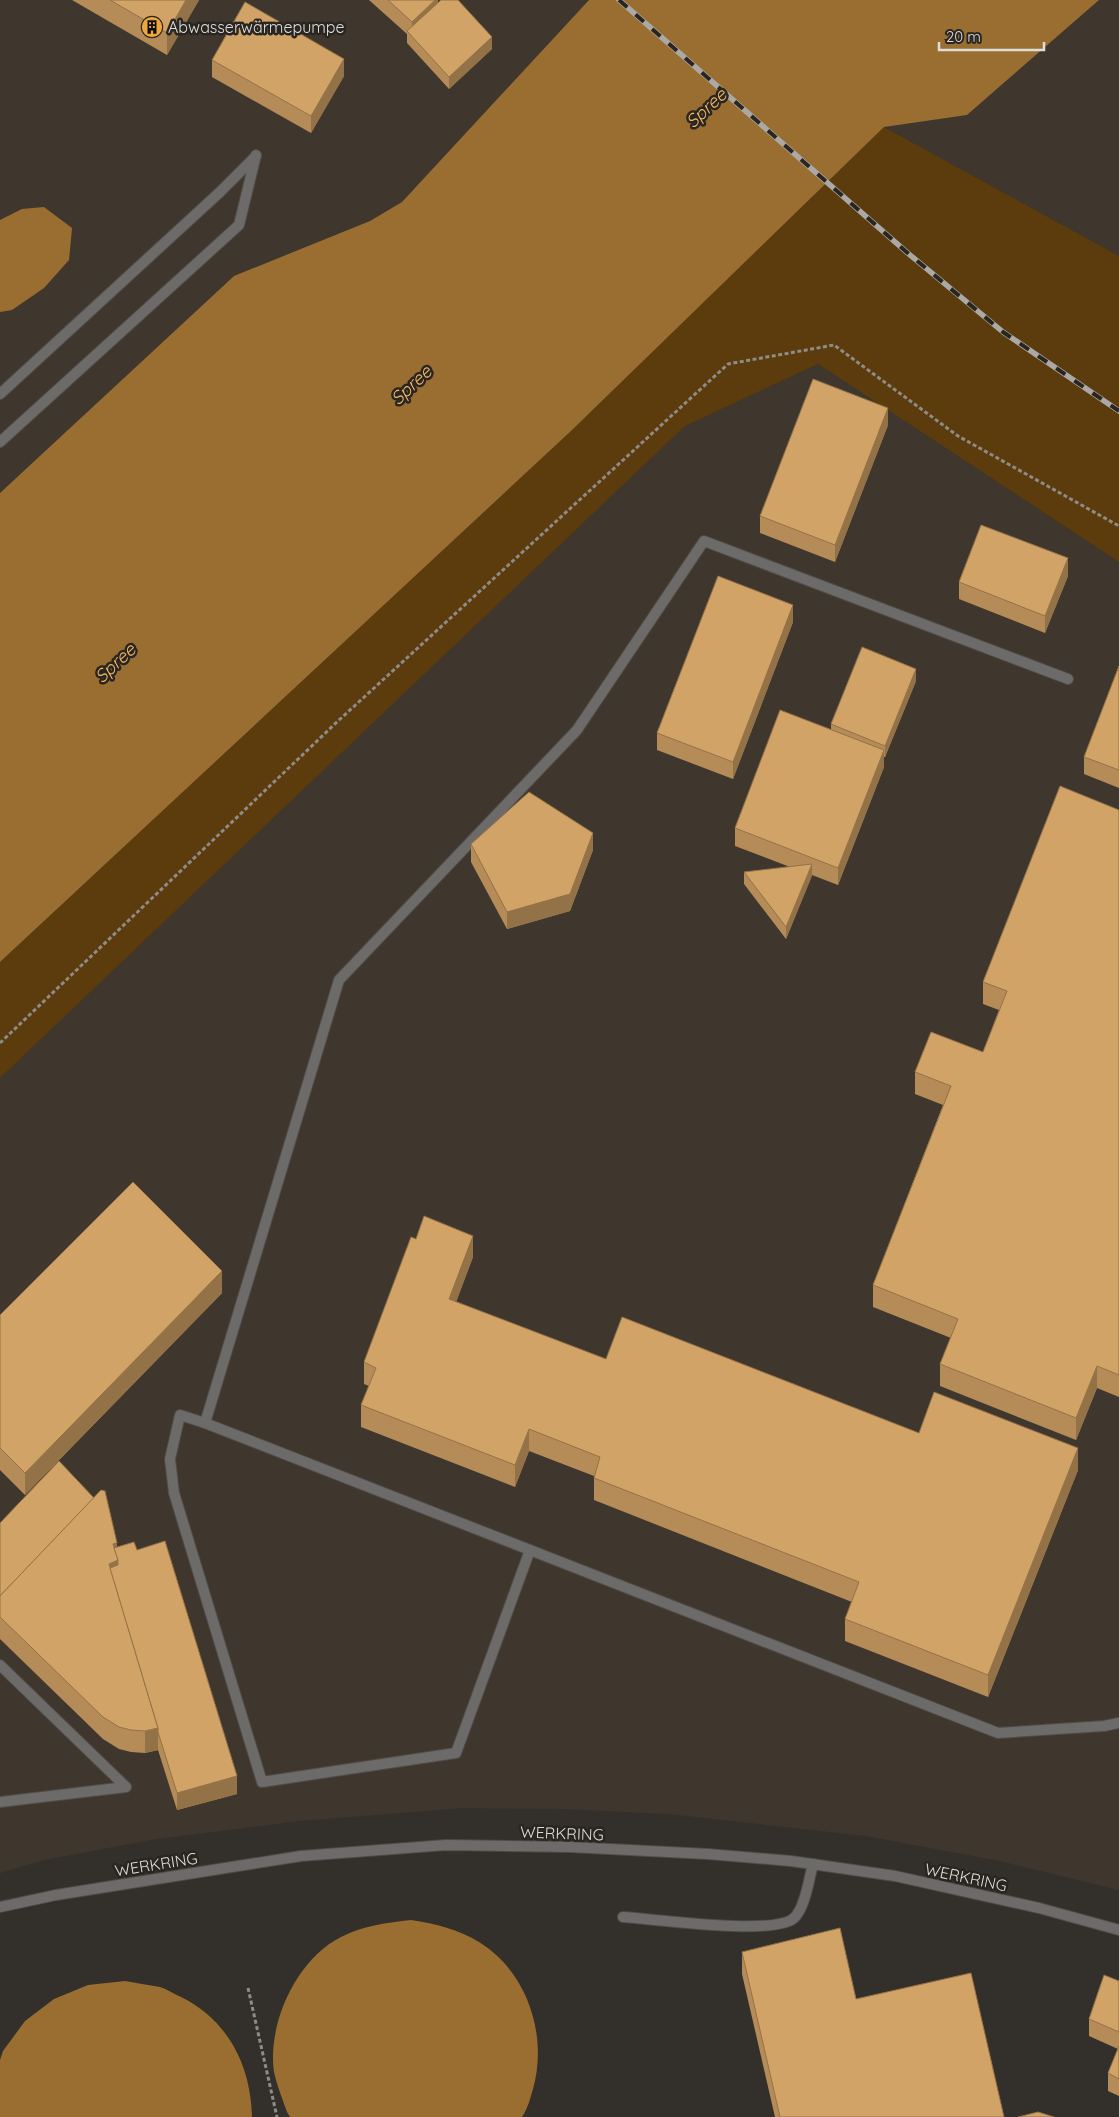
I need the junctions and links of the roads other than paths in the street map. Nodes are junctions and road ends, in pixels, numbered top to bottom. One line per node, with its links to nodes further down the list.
1 (0, 394): 2 (street)
2 (0, 442)
3 (1068, 678): 4 (street)
4 (204, 1423): 5 (street); 5 (street)
5 (530, 1550): 7 (street)
6 (0, 1665): 8 (street)
7 (1119, 1723)
8 (0, 1802)
9 (813, 1864): 10 (street, WERKRING); 11 (street); 12 (street, WERKRING)
10 (0, 1907)
11 (623, 1917)
12 (1119, 1930)

